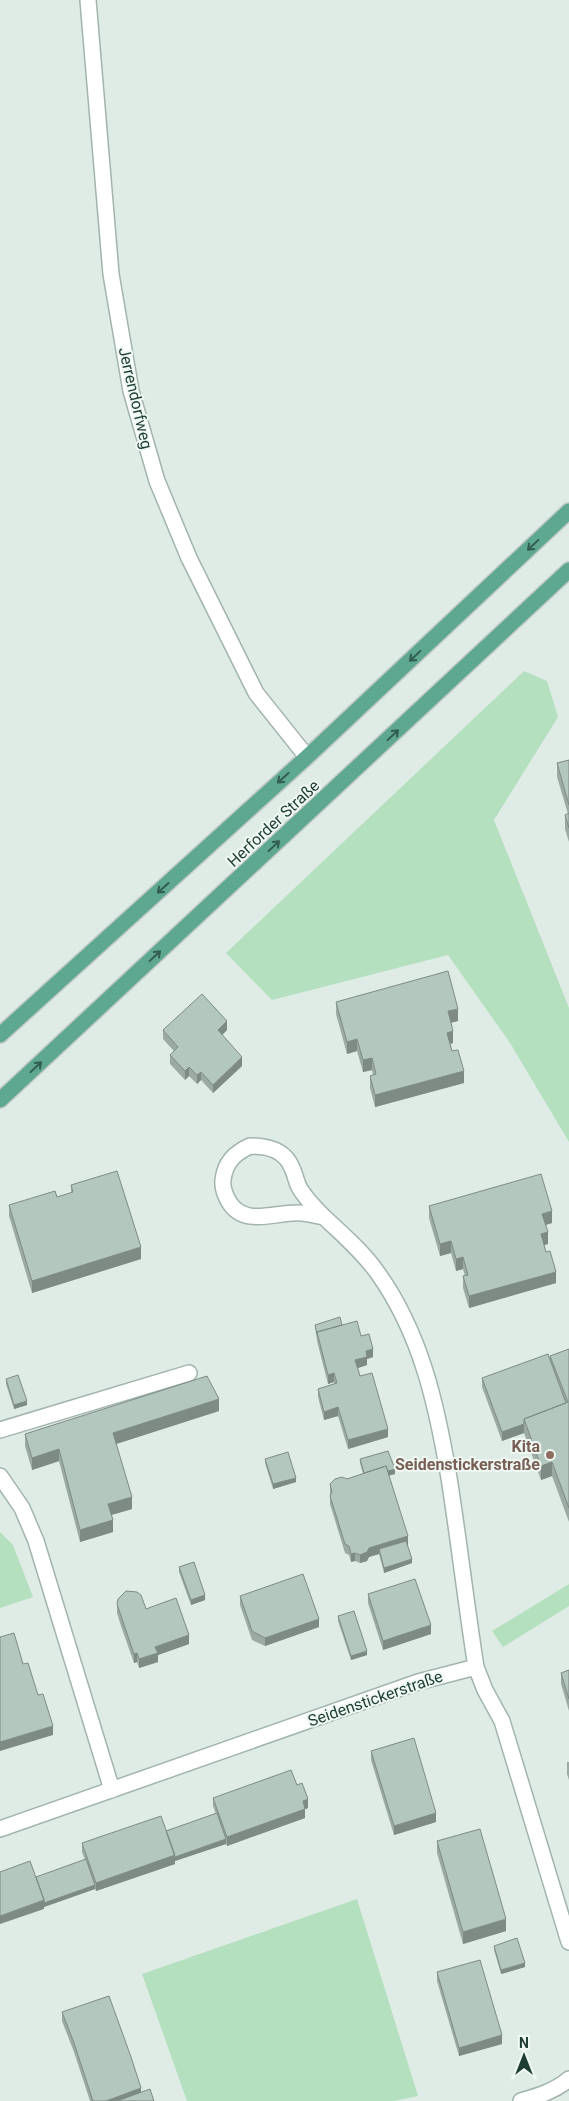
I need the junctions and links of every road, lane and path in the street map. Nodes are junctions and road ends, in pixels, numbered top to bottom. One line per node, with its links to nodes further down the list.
1 (88, 0): 4 (street, Jerrendorfweg)
2 (569, 511): 4 (main road, Herforder Straße, one-way to 4)
3 (569, 570): 6 (main road, Herforder Straße, one-way to 3)
4 (307, 756): 5 (main road, Herforder Straße, one-way to 5)
5 (0, 1035)
6 (0, 1100)
7 (324, 1217): 7 (street); 11 (street)
8 (190, 1373): 9 (street)
9 (0, 1430)
10 (0, 1476): 12 (street)
11 (476, 1667): 12 (street, Seidenstickerstraße); 14 (street)
12 (112, 1790): 13 (street, Seidenstickerstraße)
13 (0, 1829)
14 (569, 1942)
15 (569, 2079): 16 (street)
16 (521, 2101)

